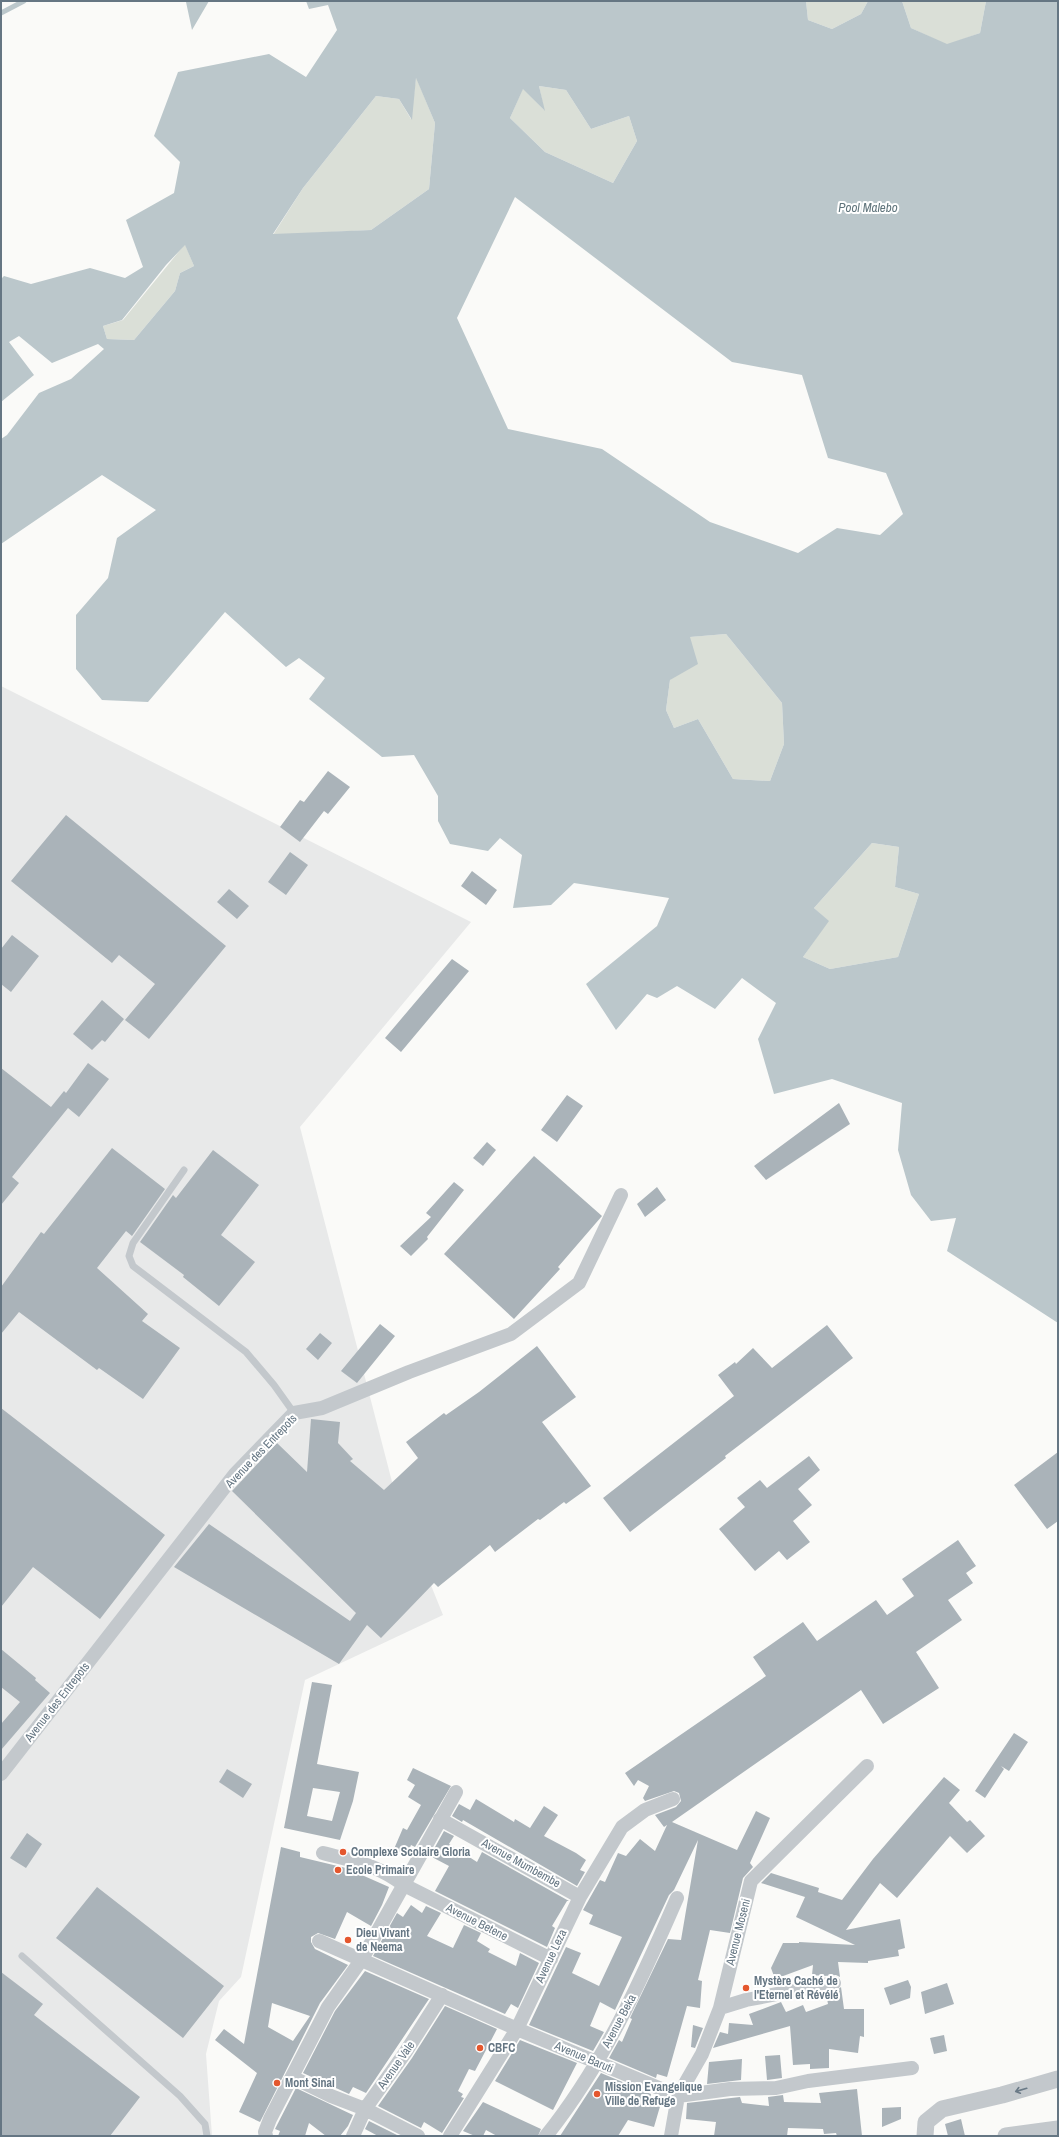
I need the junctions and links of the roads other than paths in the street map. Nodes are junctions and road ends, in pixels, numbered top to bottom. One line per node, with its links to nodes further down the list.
1 (184, 1170): 3 (lane)
2 (621, 1195): 3 (street, Avenue des Entrepots)
3 (294, 1413): 5 (street, Avenue des Entrepots)
4 (867, 1766): 19 (street, Avenue Moseni)
5 (1, 1774)
6 (456, 1792): 8 (street)
7 (673, 1799): 11 (street, Avenue Leza)
8 (440, 1819): 10 (street); 11 (street, Avenue Mumbembe)
9 (323, 1853): 10 (street, Avenue Betene)
10 (404, 1885): 15 (street); 16 (street, Avenue Betene)
11 (580, 1897): 16 (street, Avenue Leza)
12 (677, 1898): 21 (street, Avenue Beka)
13 (318, 1941): 15 (street, Avenue Baruti)
14 (22, 1956): 28 (lane)
15 (362, 1959): 18 (street, Avenue Baruti); 23 (street)
16 (550, 1959): 20 (street, Avenue Leza)
17 (834, 1983): 19 (street)
18 (442, 1995): 20 (street, Avenue Baruti); 26 (street, Avenue Vale)
19 (720, 2008): 25 (street, Avenue Moseni)
20 (517, 2029): 21 (street, Avenue Baruti); 32 (street, Avenue Leza)
21 (597, 2063): 25 (street, Avenue Baruti); 33 (street, Avenue Beka)
22 (912, 2068): 25 (street, Avenue Baruti)
23 (292, 2078): 26 (street); 29 (street)
24 (1058, 2079): 35 (street, one-way to 35)
25 (678, 2096): 34 (street, Avenue Moseni)
26 (365, 2109): 30 (street, Avenue Vale); 31 (street)
27 (1058, 2128): 36 (street)
28 (207, 2136)
29 (266, 2136)
30 (353, 2136)
31 (418, 2136)
32 (450, 2136)
33 (546, 2136)
34 (671, 2136)
35 (924, 2136)
36 (1006, 2136)

